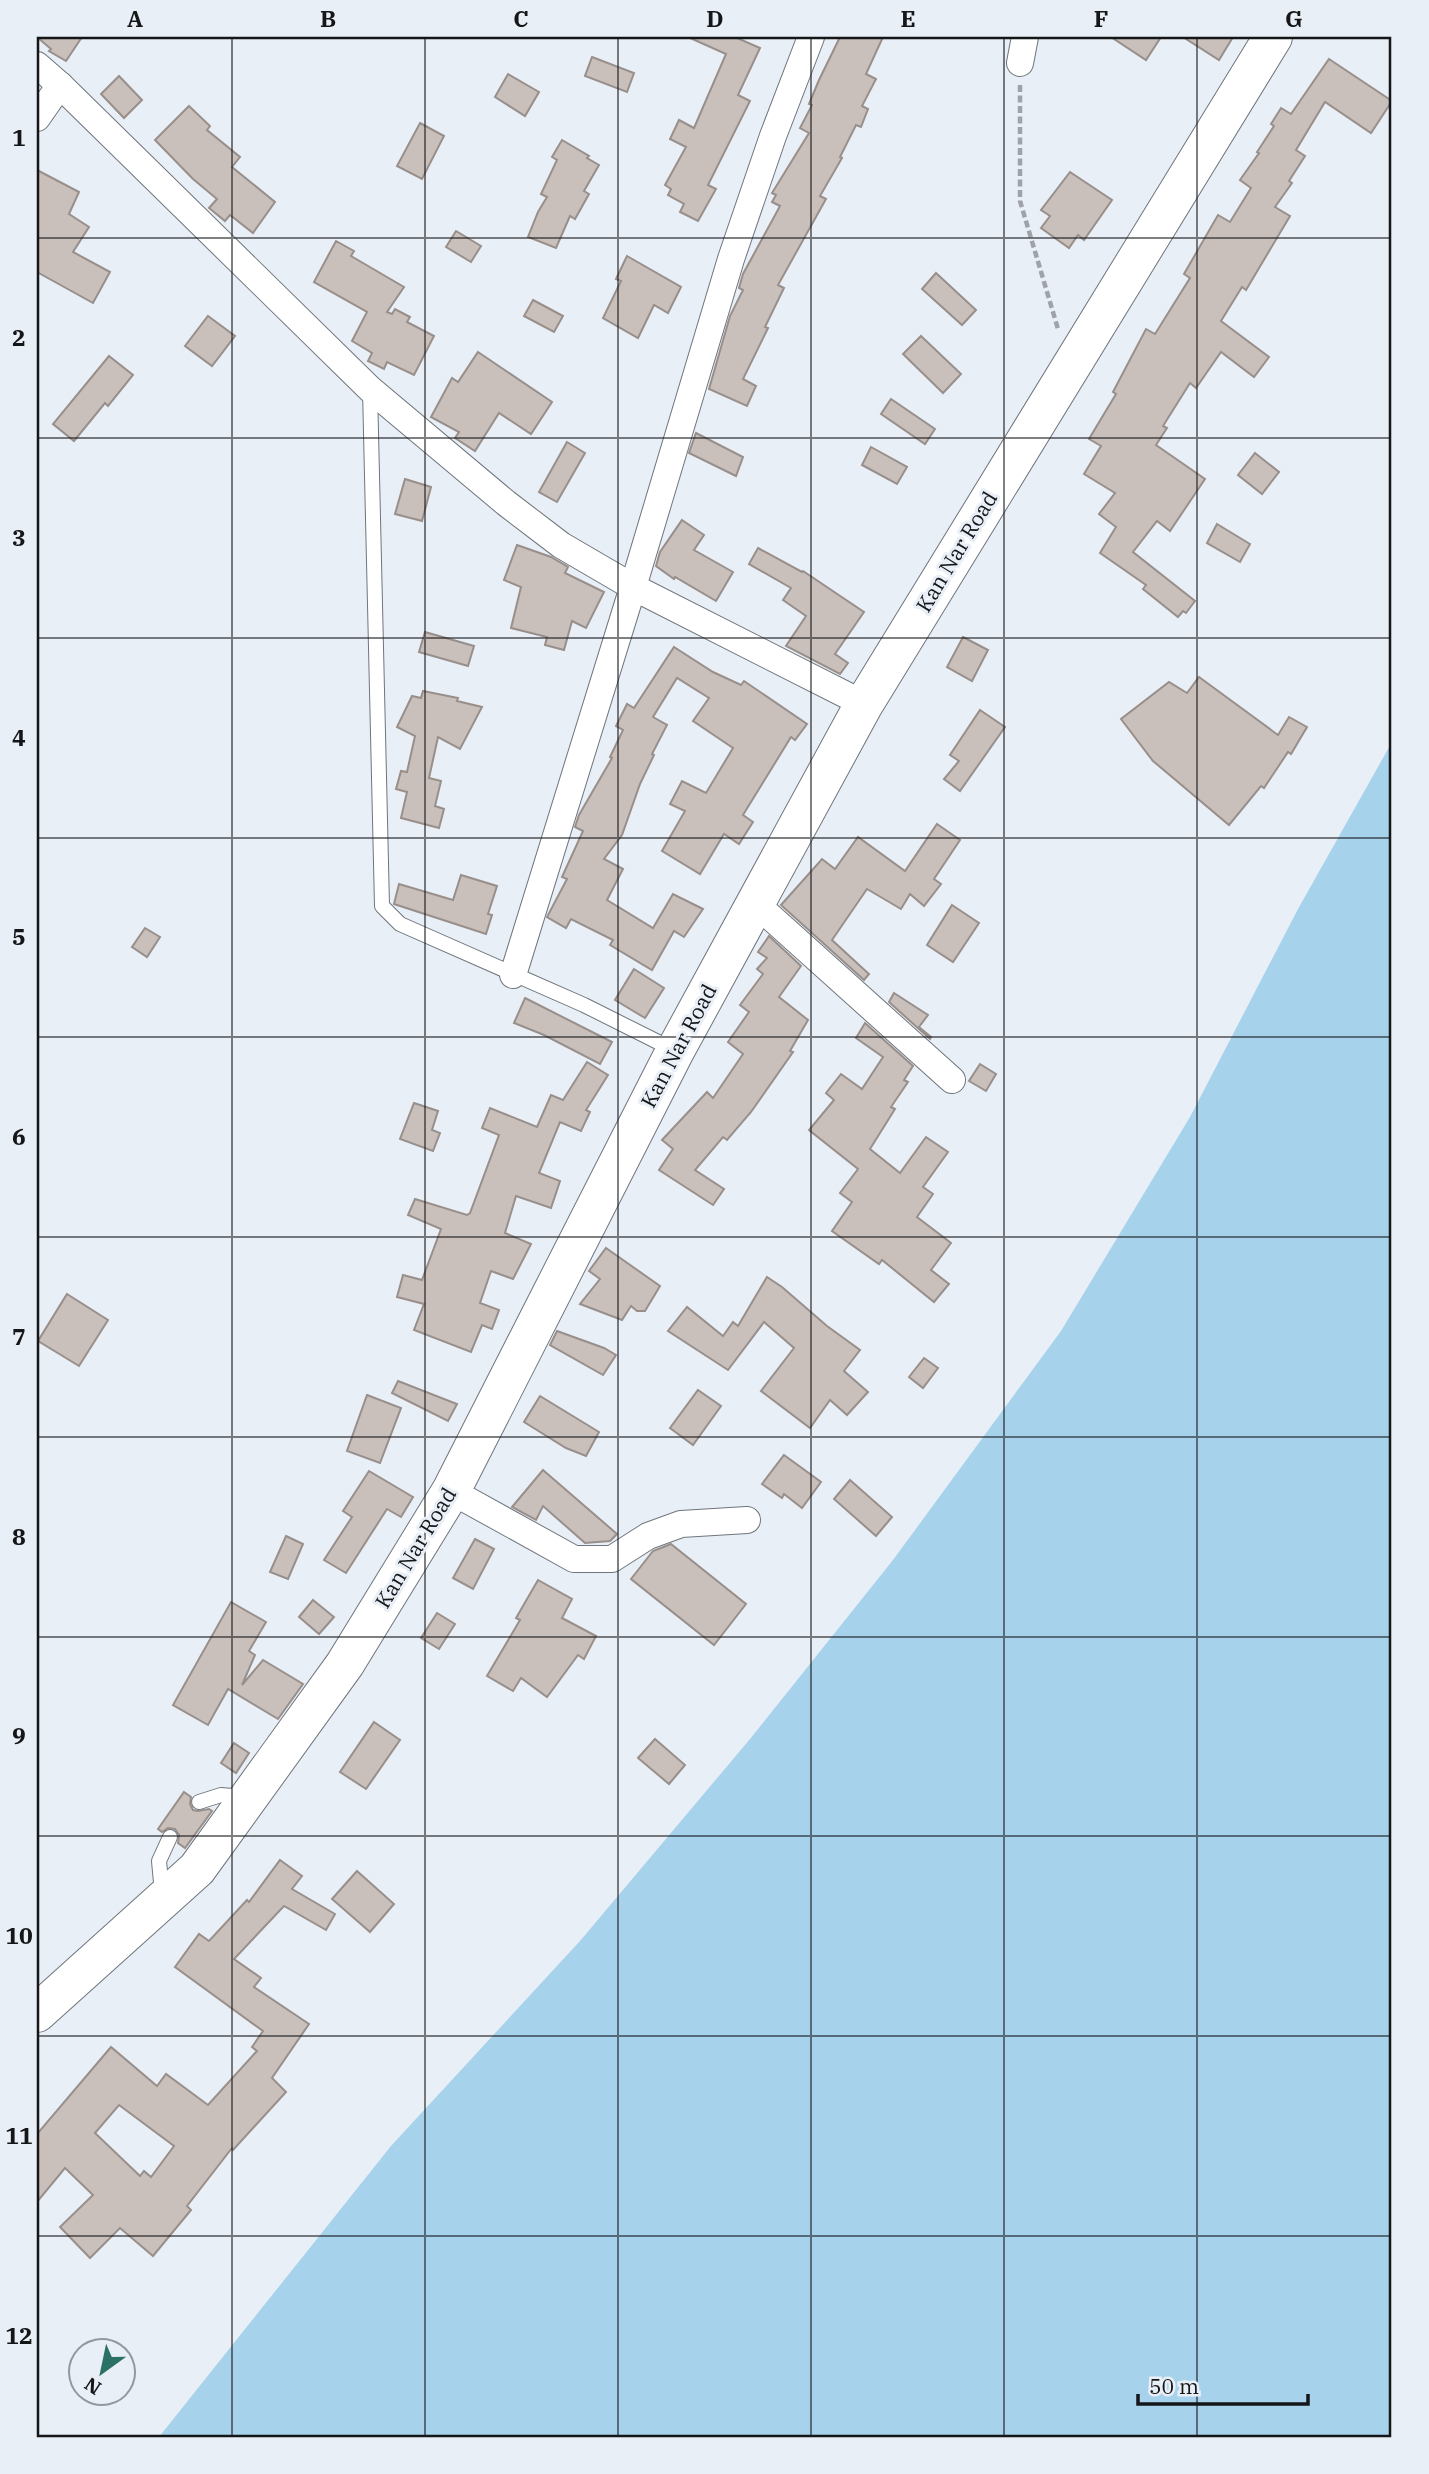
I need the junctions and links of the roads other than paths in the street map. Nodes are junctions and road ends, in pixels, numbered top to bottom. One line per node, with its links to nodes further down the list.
1 (1025, 37): 4 (street)
2 (1273, 37): 10 (main road, Kan Nar Road)
3 (801, 40): 9 (street)
4 (1020, 63)
5 (37, 65): 6 (street)
6 (60, 85): 7 (street); 8 (street)
7 (37, 118)
8 (370, 389): 9 (street); 12 (lane)
9 (633, 587): 10 (street); 12 (street)
10 (864, 704): 11 (main road, Kan Nar Road)
11 (755, 903): 13 (main road, Kan Nar Road); 14 (street)
12 (513, 975): 13 (lane)
13 (675, 1051): 15 (main road, Kan Nar Road)
14 (951, 1080)
15 (451, 1491): 16 (street); 17 (main road, Kan Nar Road)
16 (747, 1520)
17 (248, 1798): 18 (lane); 20 (main road, Kan Nar Road)
18 (199, 1802)
19 (170, 1837): 20 (lane)
20 (163, 1899): 21 (main road, Kan Nar Road)
21 (37, 2013)

